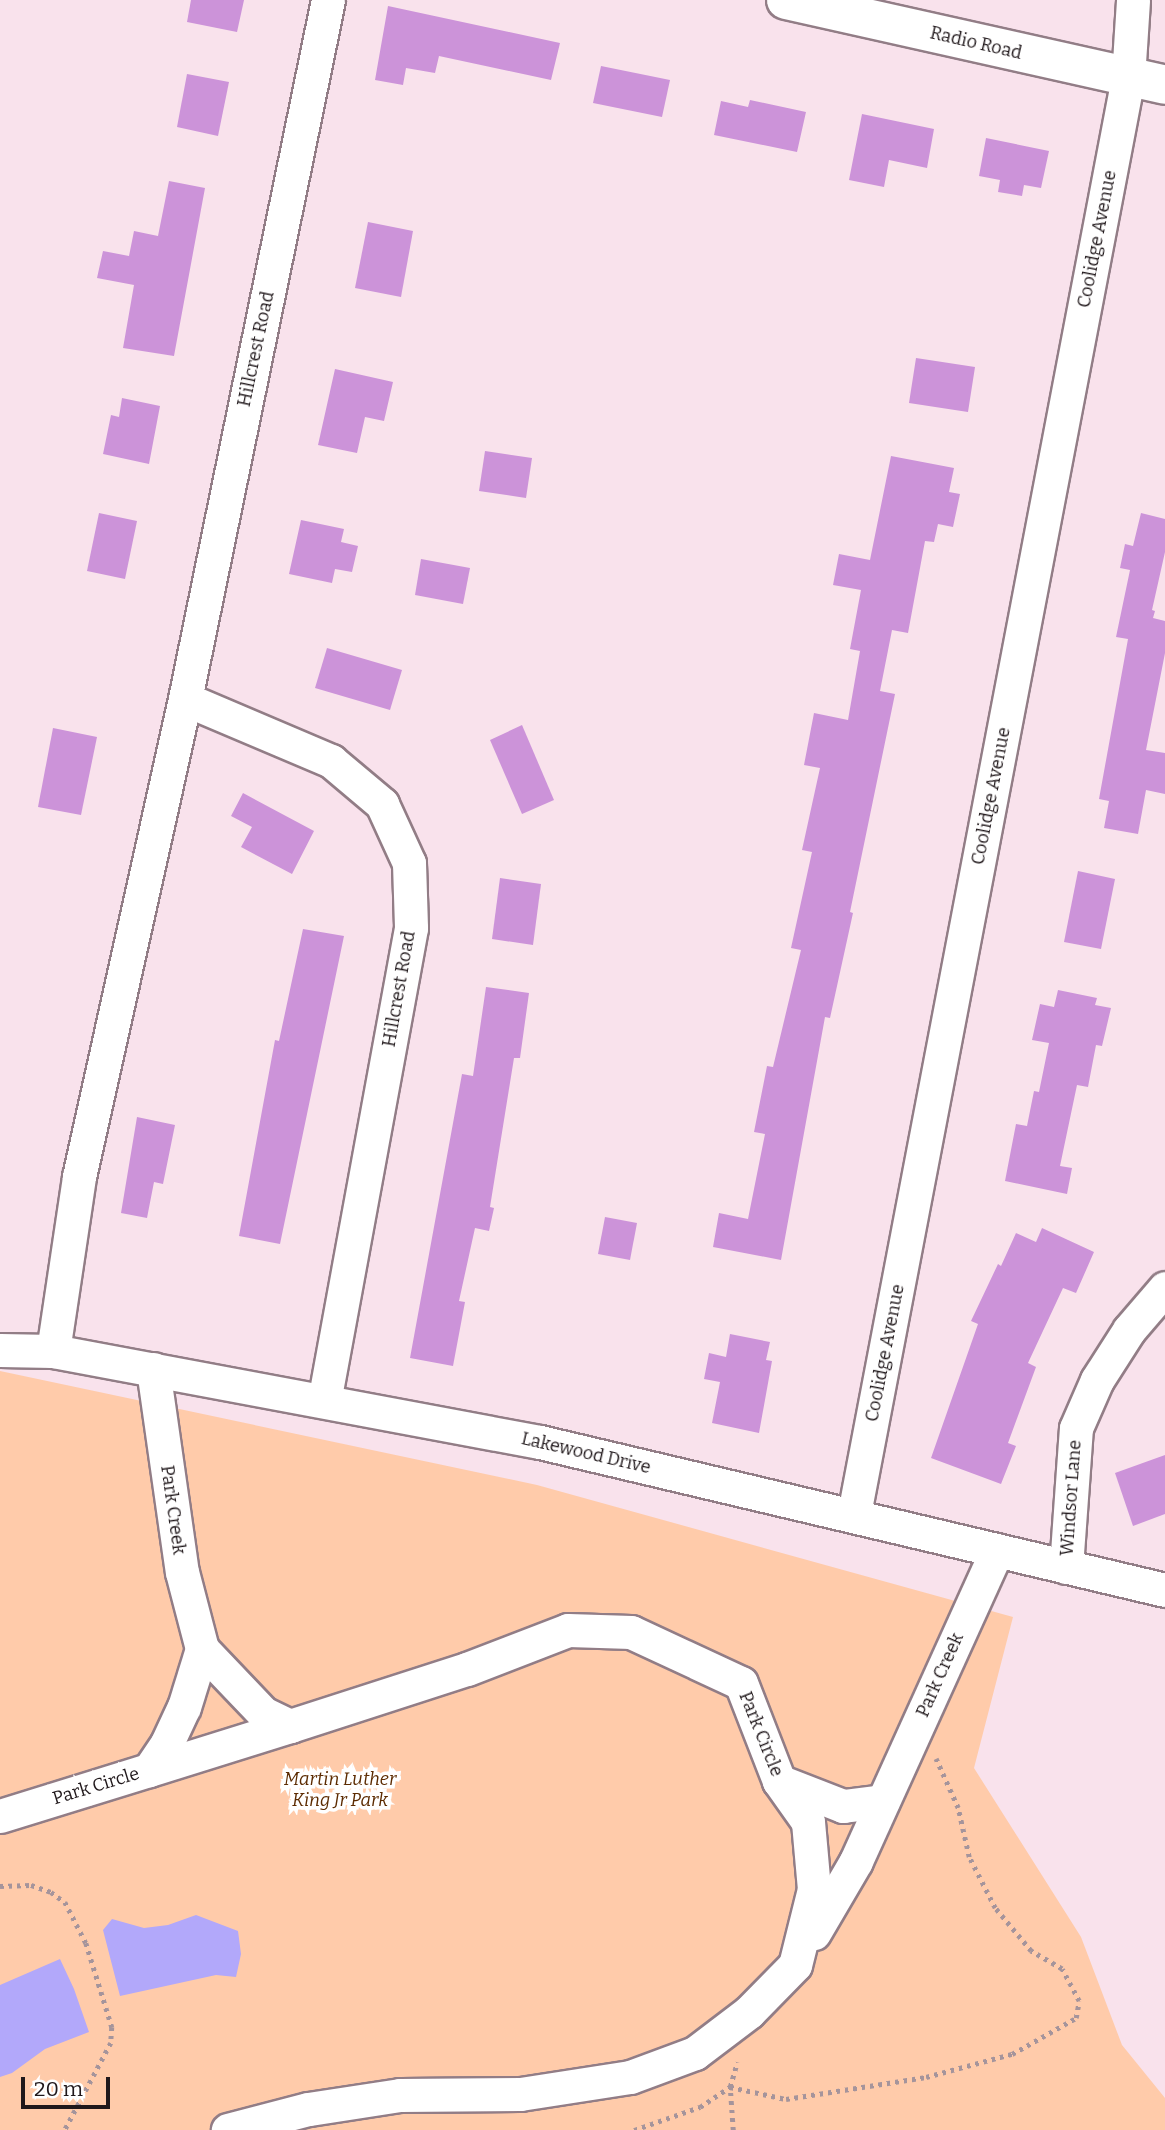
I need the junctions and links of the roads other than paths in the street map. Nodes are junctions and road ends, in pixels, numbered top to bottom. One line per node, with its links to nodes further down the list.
1 (328, 0): 6 (street, Hillcrest Road)
2 (786, 0): 4 (street, Radio Road)
3 (1133, 0): 4 (street, Coolidge Avenue)
4 (1128, 78): 5 (street, Radio Road); 12 (street, Coolidge Avenue)
5 (1165, 85)
6 (185, 699): 9 (street, Hillcrest Road); 11 (street, Hillcrest Road)
7 (1165, 1288): 14 (street, Windsor Lane)
8 (0, 1350): 9 (street, Lakewood Drive)
9 (53, 1351): 10 (street, Lakewood Drive)
10 (153, 1369): 11 (street, Lakewood Drive); 16 (street, Park Creek)
11 (324, 1400): 12 (street, Lakewood Drive)
12 (854, 1514): 13 (street, Lakewood Drive)
13 (997, 1550): 14 (street, Lakewood Drive); 20 (street, Park Creek)
14 (1066, 1567): 15 (street, Lakewood Drive)
15 (1165, 1590)
16 (202, 1649): 17 (street); 18 (street, Park Circle)
17 (290, 1726): 18 (street); 19 (street, Park Circle)
18 (149, 1770): 21 (street, Park Circle)
19 (779, 1781): 20 (street); 22 (street, Park Circle)
20 (883, 1801): 22 (street, Park Creek)
21 (0, 1816)
22 (795, 1965): 23 (street)
23 (228, 2130)

